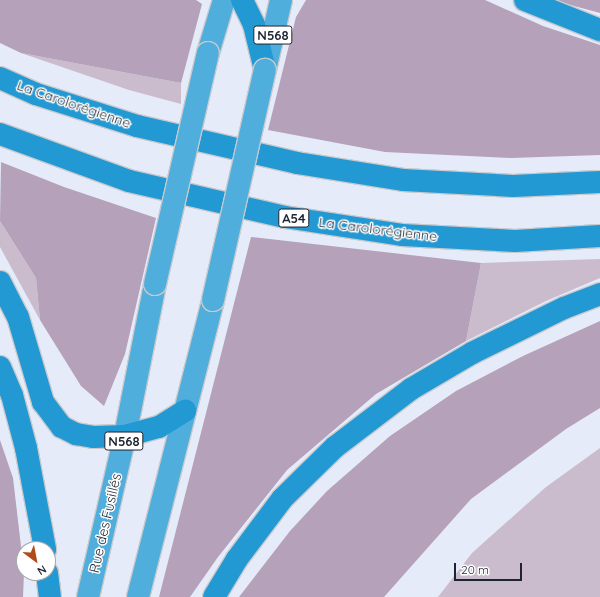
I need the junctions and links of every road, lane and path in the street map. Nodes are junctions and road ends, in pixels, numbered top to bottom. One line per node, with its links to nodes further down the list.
1 (224, 0): 15 (highway, Rue des Fusillés / N568, bridge)
2 (242, 0): 6 (highway)
3 (281, 0): 6 (highway, N568)
4 (525, 0): 5 (highway)
5 (600, 30)
6 (265, 70): 14 (highway, N568, bridge)
7 (0, 78): 9 (highway, La Carolorégienne)
8 (0, 134): 10 (highway, La Carolorégienne / A54)
9 (600, 182)
10 (600, 236)
11 (0, 282): 15 (highway)
12 (600, 294): 21 (highway)
13 (0, 367): 16 (highway)
14 (185, 411): 15 (highway); 20 (highway, N568)
15 (126, 436): 19 (highway, Rue des Fusillés / N568)
16 (43, 541)
17 (48, 581): 18 (highway)
18 (50, 597)
19 (88, 597)
20 (138, 597)
21 (214, 597)

